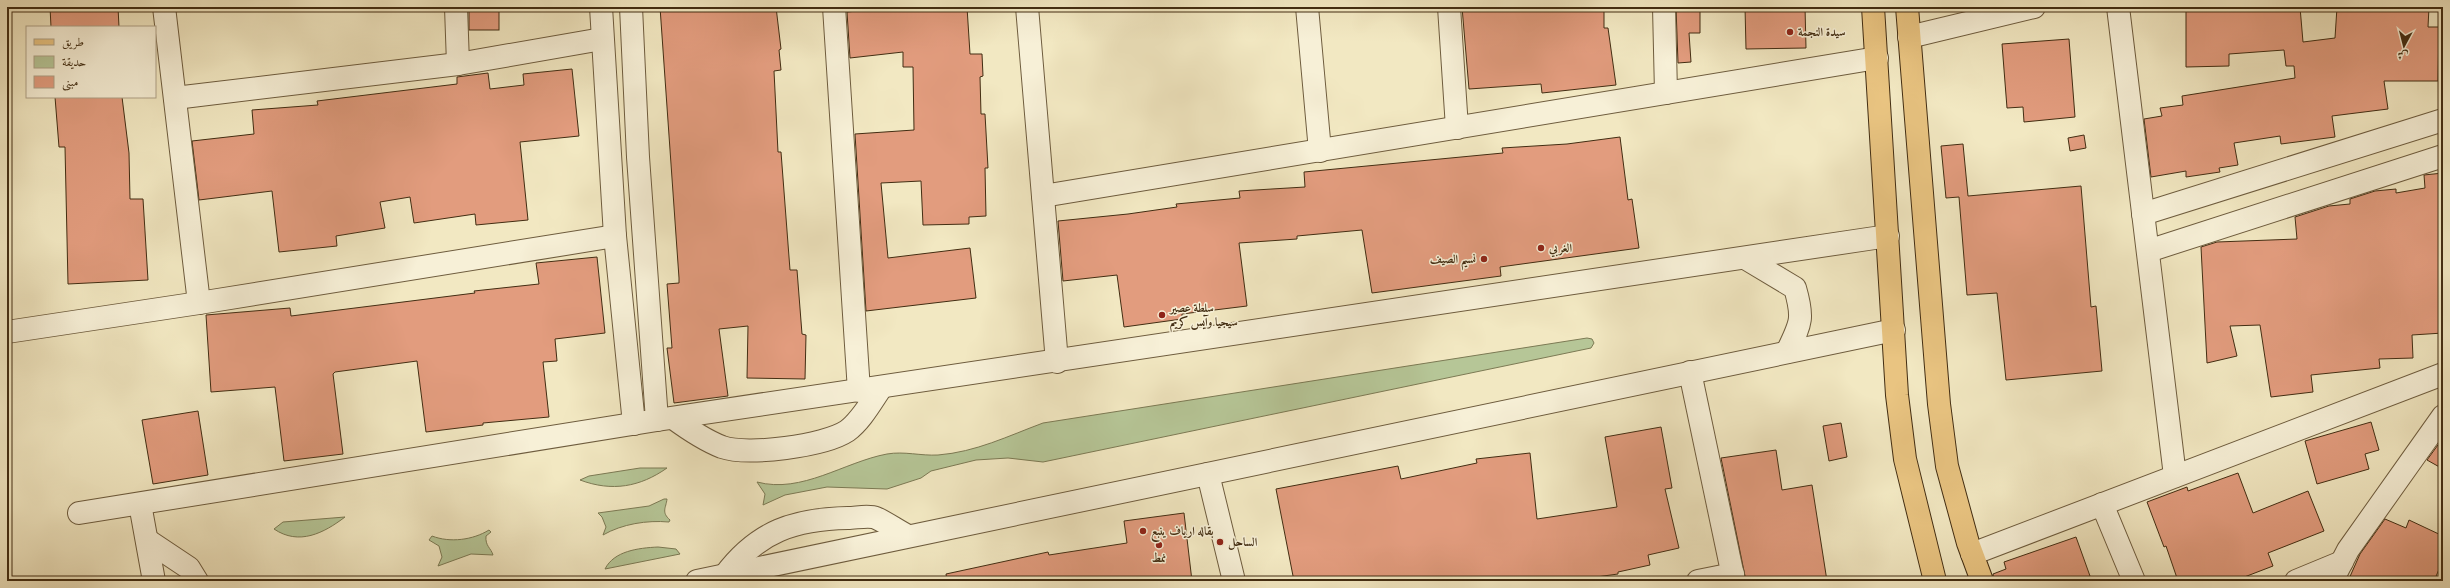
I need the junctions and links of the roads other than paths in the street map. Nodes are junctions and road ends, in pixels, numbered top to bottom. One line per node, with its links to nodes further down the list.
1 (164, 7): 19 (street)
2 (456, 7): 17 (street)
3 (600, 7): 15 (street)
4 (631, 7): 40 (street)
5 (834, 7): 38 (street)
6 (1027, 7): 24 (street)
7 (1307, 7): 22 (street)
8 (1449, 7): 21 (street)
9 (1664, 7): 18 (street)
10 (1873, 7): 16 (main road)
11 (1906, 7): 14 (main road)
12 (2034, 7): 14 (street)
13 (2118, 7): 25 (street)
14 (1909, 37): 49 (main road)
15 (602, 39): 17 (street); 26 (street)
16 (1877, 58): 18 (street); 27 (main road)
17 (458, 64): 19 (street)
18 (1666, 93): 21 (street)
19 (175, 98): 30 (street)
20 (2443, 120): 25 (street)
21 (1457, 128): 22 (street)
22 (1320, 150): 24 (street)
23 (2443, 156): 28 (street)
24 (1042, 196): 34 (street)
25 (2143, 214): 28 (street)
26 (615, 236): 30 (street); 41 (street)
27 (1888, 236): 29 (street); 31 (main road)
28 (2148, 251): 43 (street)
29 (1745, 258): 33 (street); 34 (street)
30 (199, 303): 32 (street)
31 (1894, 330): 33 (street); 58 (main road)
32 (7, 332)
33 (1787, 352): 35 (street)
34 (1057, 362): 37 (street)
35 (1690, 372): 42 (street); 52 (street)
36 (2443, 374): 43 (street)
37 (881, 388): 38 (street); 40 (street)
38 (859, 391): 40 (street)
39 (2443, 416): 50 (street)
40 (665, 419): 41 (street)
41 (634, 424): 44 (street)
42 (1208, 474): 47 (street); 56 (street)
43 (2175, 476): 45 (street)
44 (140, 504): 46 (street); 48 (street)
45 (2102, 504): 49 (street); 60 (street)
46 (79, 513)
47 (908, 536): 51 (street); 51 (street)
48 (147, 540): 53 (street); 54 (street)
49 (1972, 554): 59 (main road)
50 (2337, 572): 61 (street)
51 (726, 575): 55 (street)
52 (1733, 578): 57 (street)
53 (154, 581)
54 (198, 581)
55 (698, 581)
56 (1234, 581)
57 (1698, 581)
58 (1935, 581)
59 (1982, 581)
60 (2134, 581)
61 (2296, 581)

